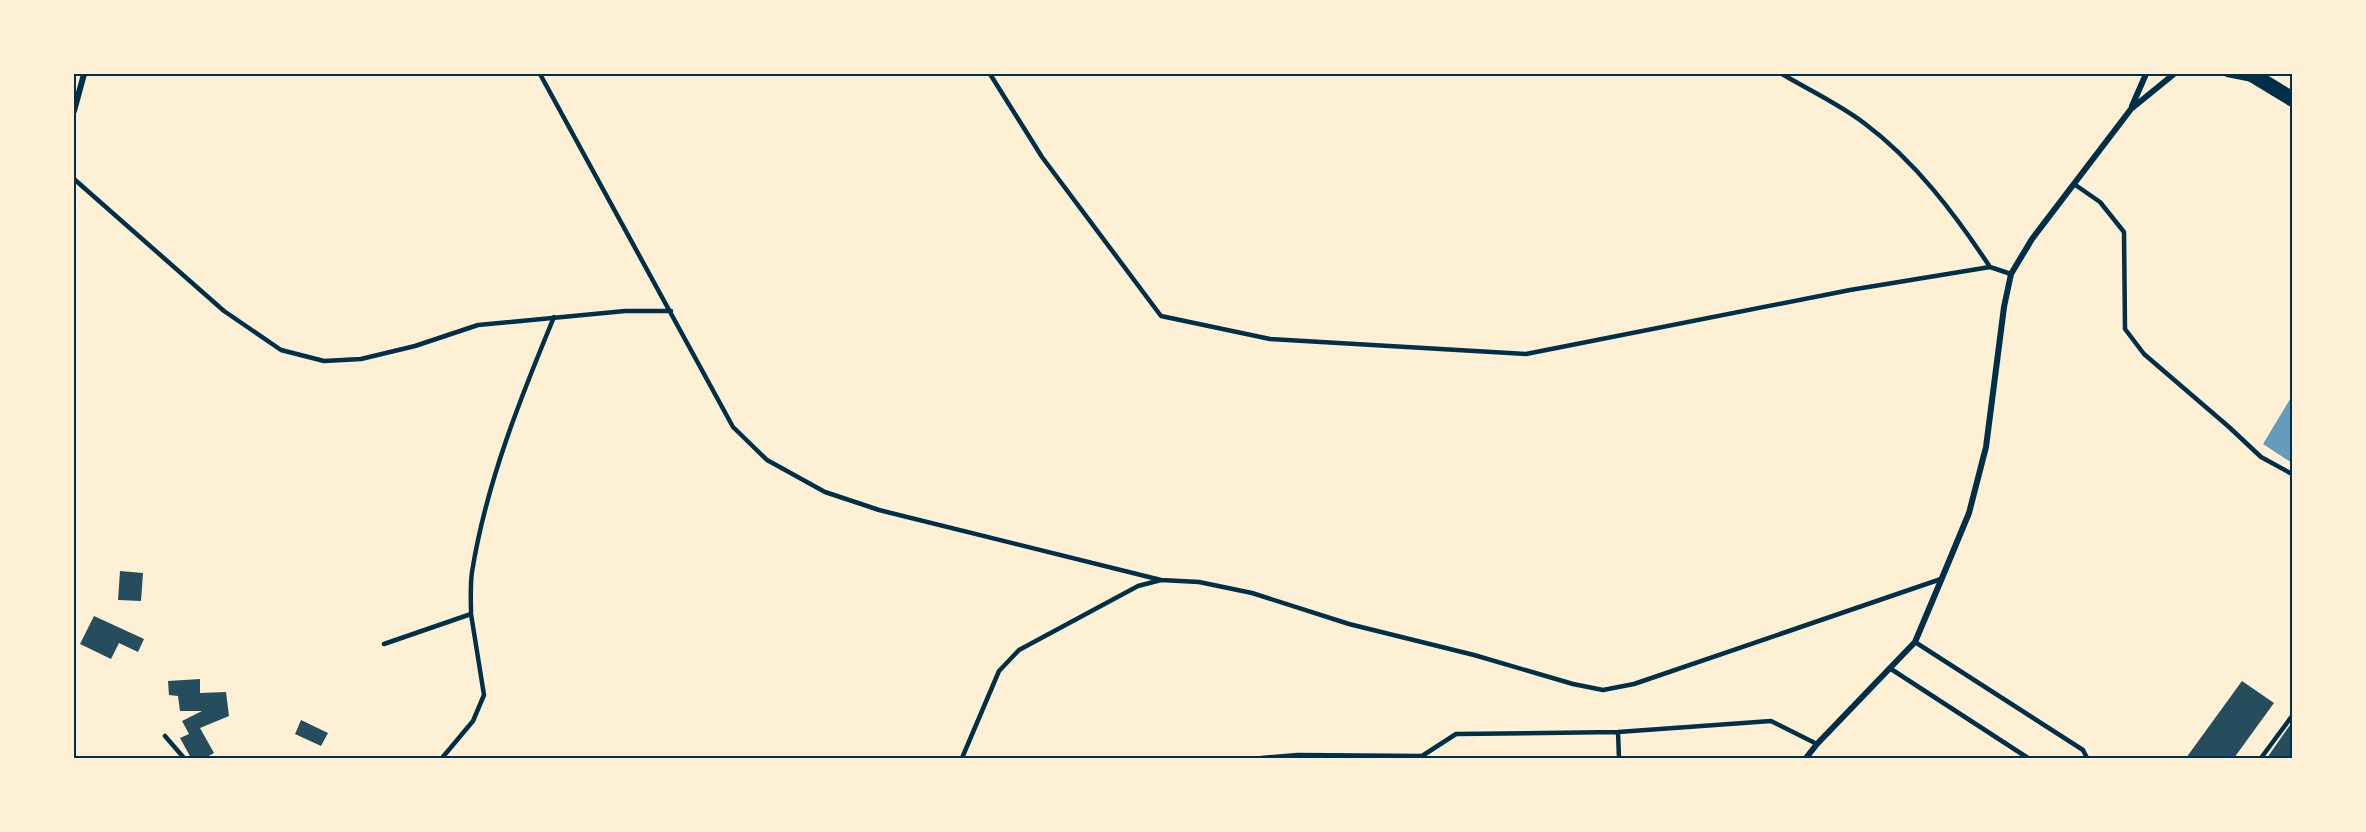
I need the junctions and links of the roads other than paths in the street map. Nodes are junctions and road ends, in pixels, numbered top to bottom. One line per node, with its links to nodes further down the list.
1 (84, 74): 11 (street)
2 (540, 74): 16 (lane)
3 (990, 74): 14 (lane)
4 (1782, 74): 14 (lane)
5 (2146, 74): 10 (street)
6 (2174, 74): 10 (street)
7 (2227, 74): 8 (street)
8 (2256, 77): 9 (main road)
9 (2292, 99)
10 (2131, 109): 13 (street)
11 (74, 111)
12 (74, 179): 17 (lane)
13 (2074, 184): 15 (street); 18 (lane)
14 (1990, 267): 15 (lane)
15 (2011, 274): 19 (street)
16 (671, 311): 17 (lane); 20 (lane)
17 (554, 317): 21 (lane)
18 (2292, 474)
19 (1942, 578): 20 (lane); 22 (street)
20 (1161, 580): 32 (lane)
21 (471, 614): 23 (lane); 31 (lane)
22 (1915, 642): 24 (street); 37 (lane)
23 (384, 644)
24 (1891, 669): 28 (street); 36 (lane)
25 (2292, 716): 38 (lane)
26 (1618, 732): 28 (lane); 29 (lane); 34 (lane)
27 (165, 736): 30 (lane)
28 (1816, 744): 35 (street)
29 (1298, 757): 33 (lane)
30 (184, 759)
31 (442, 759)
32 (962, 759)
33 (1261, 759)
34 (1619, 759)
35 (1806, 759)
36 (2028, 759)
37 (2087, 759)
38 (2261, 759)

